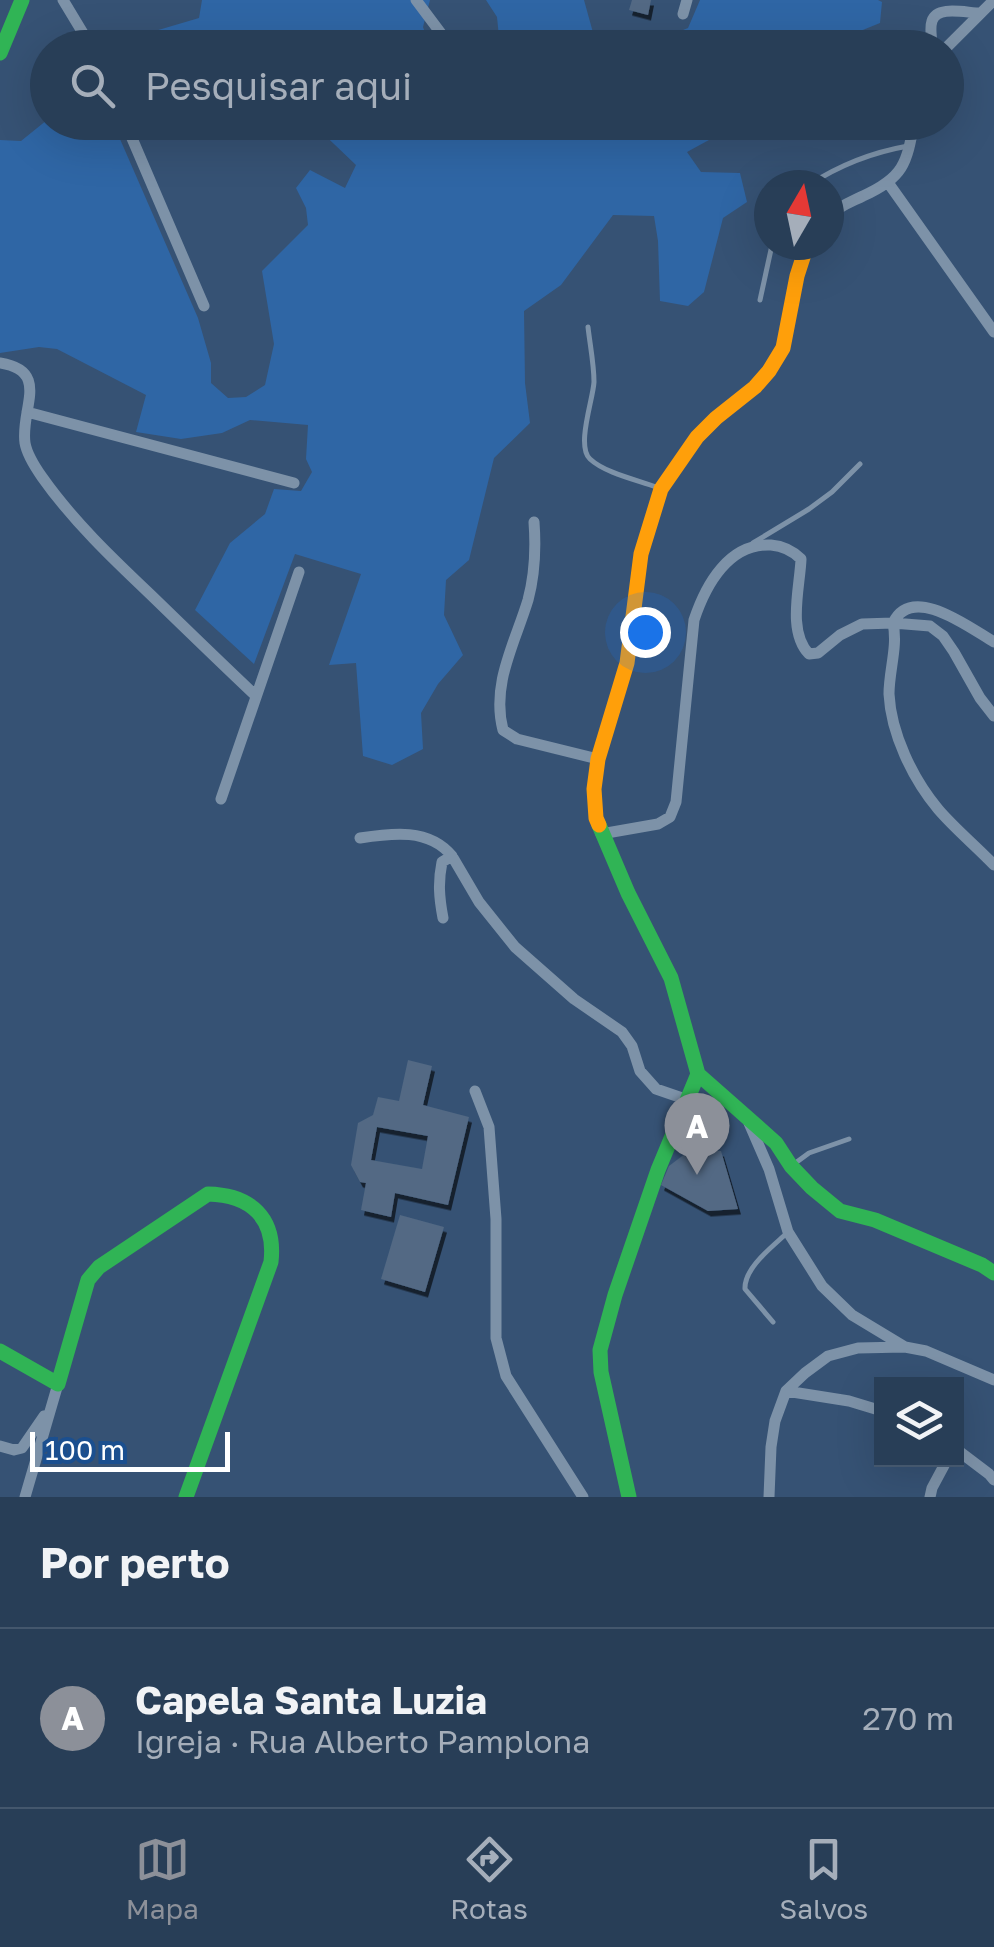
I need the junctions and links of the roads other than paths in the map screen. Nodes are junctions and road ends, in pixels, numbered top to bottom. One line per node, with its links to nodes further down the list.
1 (22, 0): 15 (street)
2 (64, 0): 11 (street)
3 (416, 0): 12 (street)
4 (686, 0): 8 (street)
5 (932, 0): 10 (street)
6 (994, 0): 9 (street)
7 (950, 8): 9 (street); 10 (street); 14 (street)
8 (682, 14)
9 (980, 14): 14 (street)
10 (933, 18): 13 (street)
11 (82, 30)
12 (438, 30)
13 (931, 30)
14 (962, 30)
15 (0, 53)
16 (134, 140): 25 (street)
17 (911, 140): 18 (street)
18 (910, 146): 19 (lane); 20 (street)
19 (837, 170)
20 (889, 184): 21 (street); 27 (street)
21 (844, 205)
22 (769, 260): 24 (lane)
23 (802, 260): 32 (street)
24 (760, 300)
25 (204, 306)
26 (588, 327): 32 (lane)
27 (994, 332)
28 (0, 363): 29 (street)
29 (27, 412): 31 (street); 38 (street)
30 (860, 464): 34 (lane)
31 (294, 483)
32 (661, 489): 40 (street)
33 (534, 522): 40 (street)
34 (742, 550): 36 (street); 42 (street)
35 (299, 572): 38 (street)
36 (893, 623): 37 (street); 39 (street); 45 (street)
37 (994, 642)
38 (256, 696): 41 (street)
39 (994, 716)
40 (598, 760): 42 (street)
41 (221, 799)
42 (601, 834): 47 (street)
43 (360, 838): 44 (street)
44 (452, 856): 46 (street); 49 (street)
45 (994, 865)
46 (443, 918)
47 (698, 1074): 49 (street); 50 (street)
48 (474, 1091): 68 (street)
49 (688, 1100): 69 (street)
50 (748, 1118): 52 (street); 53 (street)
51 (849, 1139): 52 (lane)
52 (791, 1166): 54 (street)
53 (788, 1232): 55 (lane); 56 (street)
54 (994, 1273)
55 (773, 1322)
56 (905, 1348): 58 (street); 59 (street)
57 (0, 1351): 60 (street)
58 (994, 1380)
59 (786, 1391): 61 (street); 70 (street)
60 (56, 1392): 62 (street); 66 (street); 67 (street)
61 (874, 1409)
62 (0, 1446)
63 (964, 1455): 65 (street)
64 (943, 1467): 71 (street)
65 (994, 1480)
66 (25, 1497)
67 (186, 1497)
68 (583, 1497)
69 (629, 1497)
70 (770, 1497)
71 (930, 1497)

